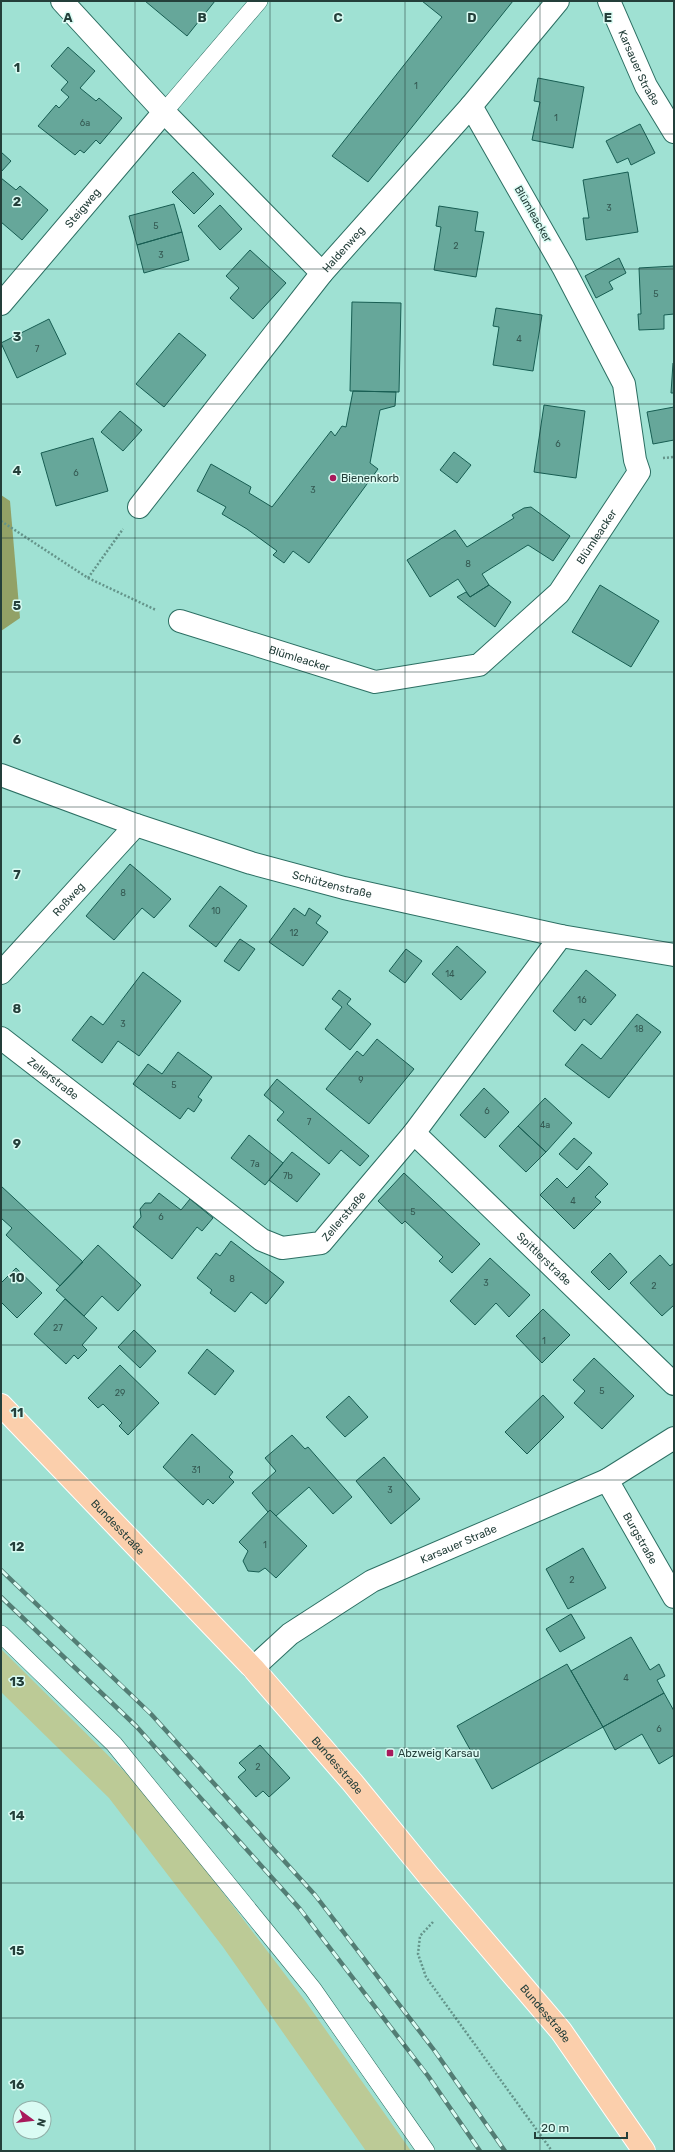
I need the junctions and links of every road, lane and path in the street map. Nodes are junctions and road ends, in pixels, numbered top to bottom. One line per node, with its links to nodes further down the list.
1 (62, 1): 6 (street)
2 (258, 1): 6 (lane)
3 (558, 1): 5 (street, Haldenweg)
4 (609, 1): 7 (street, Karsauer Straße)
5 (471, 106): 8 (street, Haldenweg); 13 (street, Blümleacker)
6 (164, 112): 8 (street); 9 (street, Steigweg)
7 (674, 132)
8 (322, 273): 10 (street, Haldenweg)
9 (1, 304)
10 (139, 507): 12 (path)
11 (1, 521): 12 (path)
12 (88, 578): 13 (path)
13 (180, 621)
14 (1, 775): 15 (street, Schützenstraße)
15 (136, 825): 16 (street, Schützenstraße); 18 (street, Roßweg)
16 (561, 936): 17 (street, Schützenstraße); 20 (street, Zellerstraße)
17 (674, 955)
18 (1, 973)
19 (1, 1038): 20 (street, Zellerstraße)
20 (414, 1133): 21 (street, Spittlerstraße)
21 (674, 1384)
22 (1, 1405): 27 (main road, Bundesstraße)
23 (674, 1438): 24 (street, Karsauer Straße)
24 (607, 1480): 25 (street, Burgstraße); 27 (street, Karsauer Straße)
25 (674, 1597)
26 (1, 1634): 29 (lane)
27 (253, 1668): 28 (main road, Bundesstraße)
28 (452, 1903): 30 (path); 31 (main road, Bundesstraße)
29 (426, 2151)
30 (552, 2151)
31 (644, 2151)

